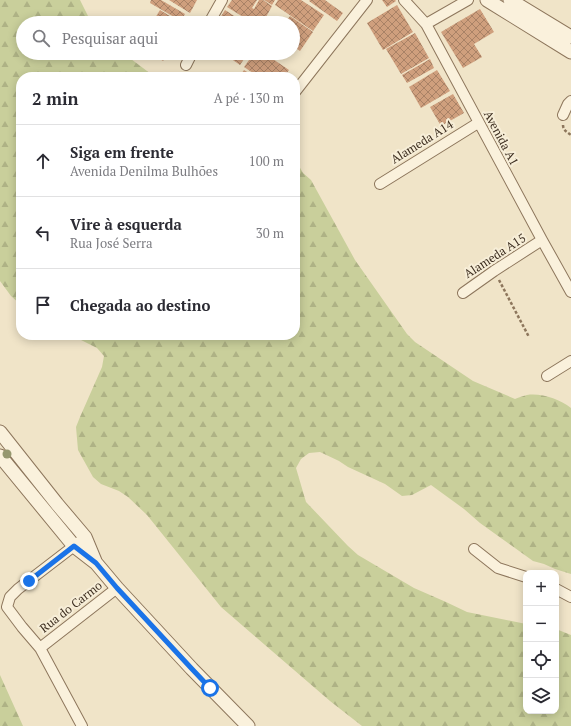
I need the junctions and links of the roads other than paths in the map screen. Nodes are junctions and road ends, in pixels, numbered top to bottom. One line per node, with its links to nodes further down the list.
1 (222, 0): 7 (street)
2 (366, 0): 13 (street)
3 (404, 0): 8 (street, Avenida A1)
4 (468, 0): 8 (street)
5 (487, 0): 10 (street)
6 (510, 0): 9 (street)
7 (213, 16)
8 (426, 24): 16 (street, Avenida A1)
9 (571, 37)
10 (571, 52)
11 (188, 60): 12 (street)
12 (186, 65)
13 (300, 86)
14 (571, 101): 15 (street)
15 (563, 115)
16 (478, 123): 17 (street, Alameda A14); 18 (street, Avenida A1)
17 (380, 184)
18 (542, 240): 19 (street, Avenida A1); 20 (street, Alameda A15)
19 (571, 292)
20 (463, 293)
21 (571, 361): 22 (street)
22 (546, 376)
23 (0, 432): 25 (street)
24 (0, 456): 26 (street)
25 (85, 537): 26 (street); 28 (street)
26 (74, 546): 28 (street); 33 (street)
27 (474, 549): 29 (street)
28 (96, 563): 30 (street)
29 (523, 576)
30 (117, 588): 33 (street, Rua do Carmo); 35 (street)
31 (559, 591): 32 (street)
32 (571, 597)
33 (40, 648): 34 (street)
34 (82, 726)
35 (248, 726)

